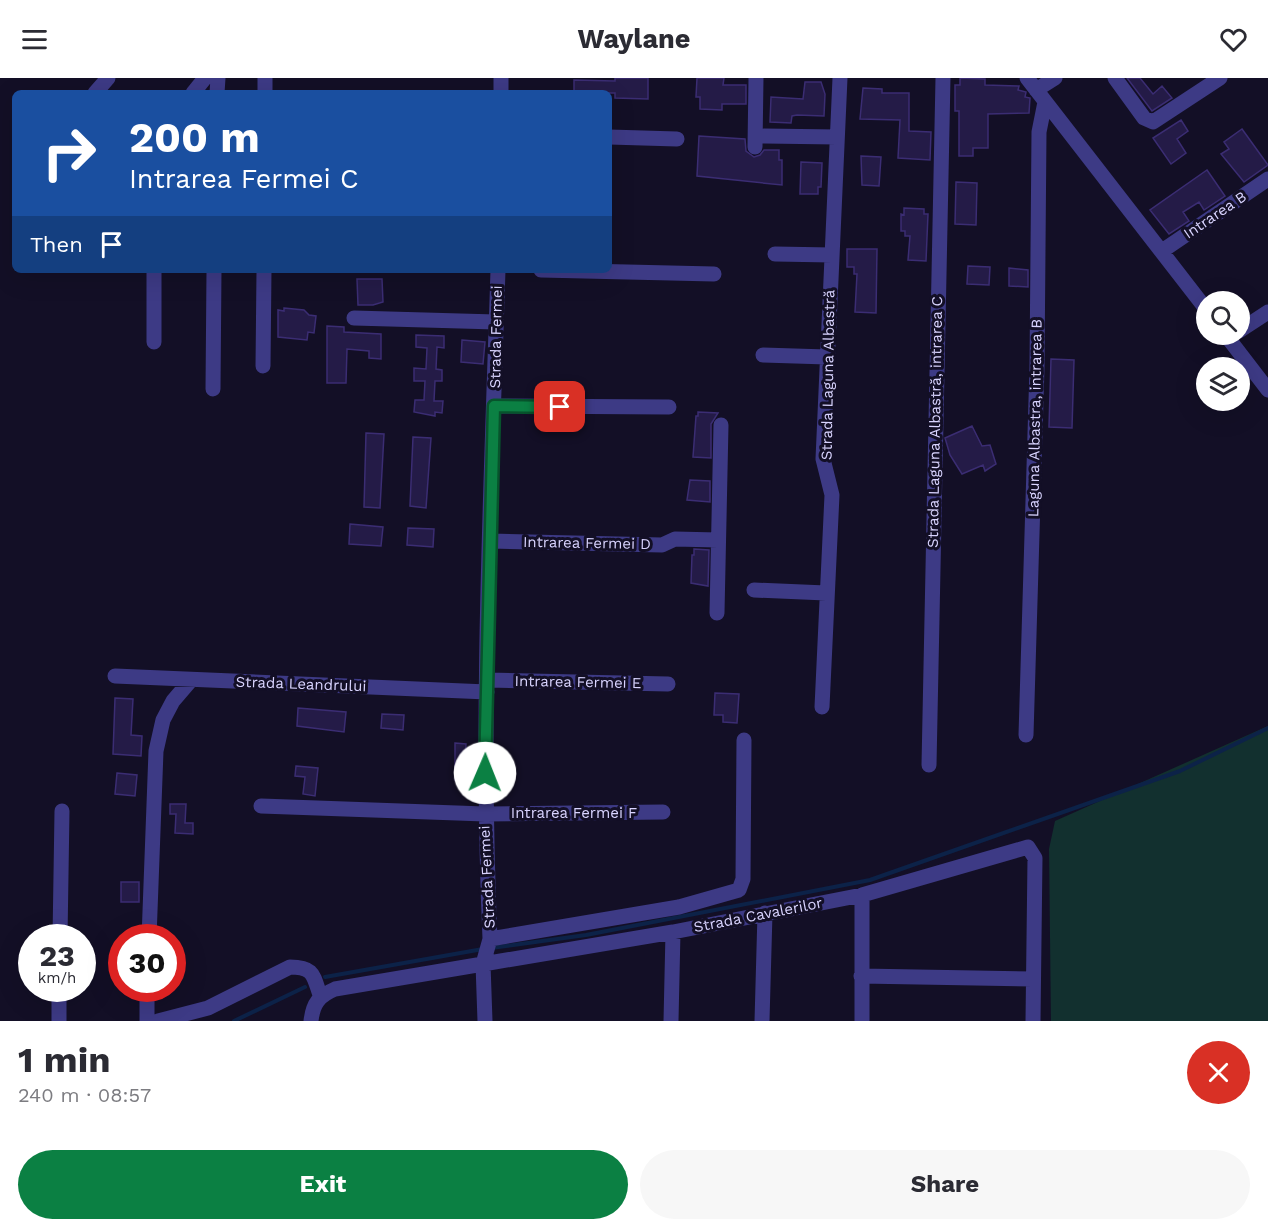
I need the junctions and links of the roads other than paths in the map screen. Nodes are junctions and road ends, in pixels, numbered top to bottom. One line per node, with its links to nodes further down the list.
1 (108, 78): 9 (street)
2 (205, 78): 10 (street)
3 (756, 78): 13 (street)
4 (840, 78): 13 (street, Strada Laguna Albastră)
5 (943, 78): 52 (street, Strada Laguna Albastră, intrarea C)
6 (1055, 78): 11 (street)
7 (1115, 78): 8 (street)
8 (1220, 78)
9 (98, 90)
10 (195, 90)
11 (1036, 90): 16 (street); 50 (street, Laguna Albastra, intrarea B)
12 (612, 136): 14 (street)
13 (837, 137): 18 (street, Strada Laguna Albastră)
14 (677, 139)
15 (1268, 179): 16 (street, Intrarea B)
16 (1162, 251): 25 (street)
17 (775, 254): 18 (street)
18 (832, 255): 33 (street, Strada Laguna Albastră)
19 (612, 272): 24 (street)
20 (154, 273): 30 (street)
21 (214, 273): 35 (street)
22 (264, 273): 34 (street)
23 (498, 273): 28 (street, Strada Fermei)
24 (714, 274)
25 (1196, 296)
26 (1268, 312): 29 (street)
27 (354, 318): 28 (street)
28 (496, 322): 37 (street, Strada Fermei)
29 (1250, 324)
30 (154, 342)
31 (1239, 345): 36 (street)
32 (763, 355): 33 (street)
33 (827, 357): 43 (street, Strada Laguna Albastră)
34 (263, 366)
35 (213, 389)
36 (1268, 390)
37 (494, 406): 38 (street); 41 (street, Strada Fermei)
38 (669, 407)
39 (721, 425): 40 (street)
40 (718, 540): 41 (street, Intrarea Fermei D); 44 (street)
41 (491, 541): 48 (street, Strada Fermei)
42 (754, 590): 43 (street)
43 (826, 593): 49 (street, Strada Laguna Albastră)
44 (717, 613)
45 (115, 676): 46 (street, Strada Leandrului)
46 (191, 680): 48 (street, Strada Leandrului); 60 (street)
47 (668, 684): 48 (street, Intrarea Fermei E)
48 (488, 686): 56 (street, Strada Fermei)
49 (822, 707)
50 (1026, 735)
51 (744, 740): 62 (street)
52 (929, 765)
53 (261, 807): 56 (street, Intrarea Fermei F)
54 (62, 811): 59 (street)
55 (663, 812): 56 (street, Intrarea Fermei F)
56 (484, 814): 62 (street, Strada Fermei)
57 (862, 895): 58 (street, Strada Cavalerilor); 63 (street); 64 (street, Strada Cavalerilor)
58 (765, 913): 61 (street, Strada Cavalerilor); 75 (street)
59 (60, 924)
60 (150, 924)
61 (673, 932): 62 (street, Strada Cavalerilor); 74 (street)
62 (487, 952): 65 (street); 73 (street, Strada Fermei)
63 (861, 976): 64 (street); 76 (street)
64 (1033, 979): 77 (street)
65 (320, 995): 68 (street); 72 (street)
66 (59, 1002): 69 (street)
67 (147, 1002): 70 (street)
68 (183, 1019): 71 (street)
69 (59, 1021)
70 (147, 1021)
71 (158, 1021)
72 (310, 1021)
73 (485, 1021)
74 (671, 1021)
75 (762, 1021)
76 (862, 1021)
77 (1033, 1021)

